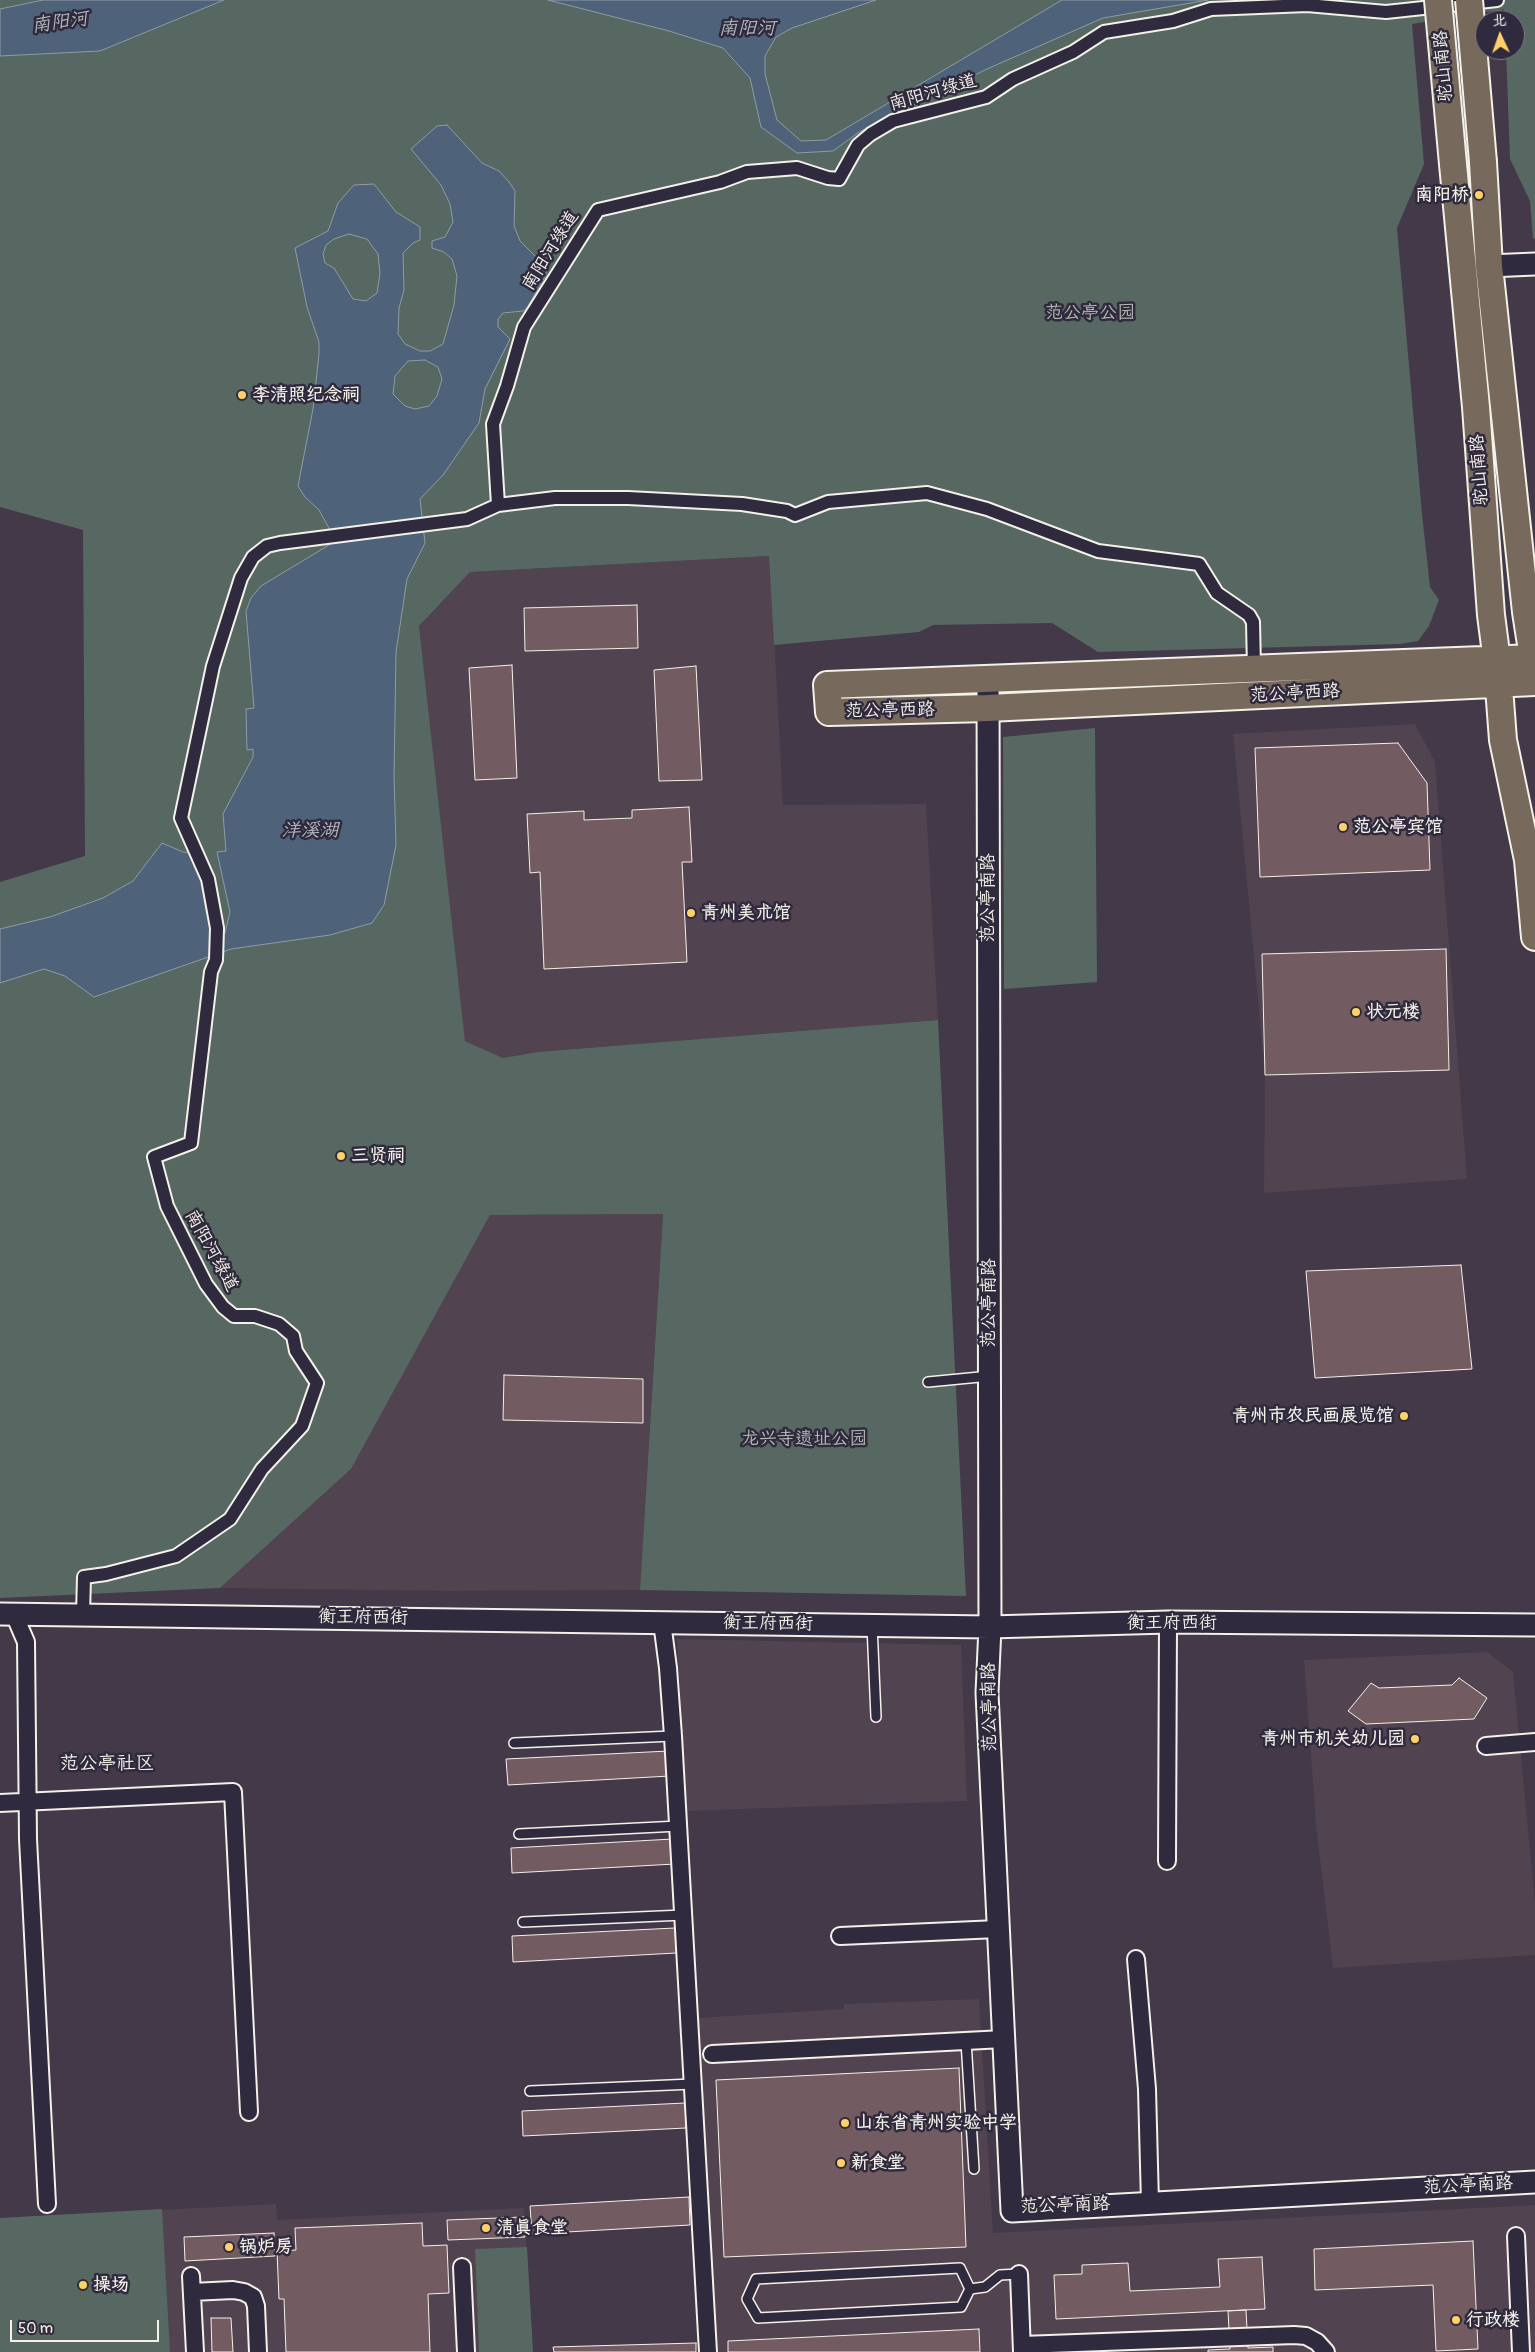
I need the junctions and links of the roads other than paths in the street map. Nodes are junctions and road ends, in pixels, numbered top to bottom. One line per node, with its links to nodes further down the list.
1 (1438, 0): 9 (main road, 驼山南路, bridge)
2 (1469, 0): 5 (main road, 驼山南路, bridge)
3 (1497, 0): 6 (street, 南阳河绿道)
4 (1535, 264): 5 (street)
5 (1489, 266): 7 (main road, 驼山南路)
6 (498, 505): 8 (street); 16 (street, 南阳河绿道)
7 (1535, 667): 9 (main road, 范公亭西路)
8 (1254, 668): 9 (main road, 范公亭西路); 10 (main road, 范公亭西路)
9 (1498, 673): 11 (main road, 范公亭西路); 12 (main road, 驼山南路)
10 (988, 680): 11 (street, 范公亭南路); 11 (main road, 范公亭西路)
11 (988, 708): 13 (street, 范公亭南路)
12 (1535, 937)
13 (990, 1376): 14 (lane); 21 (street, 范公亭南路)
14 (928, 1382)
15 (7, 1614): 16 (street, 衡王府西街); 27 (street)
16 (83, 1614): 17 (street, 衡王府西街)
17 (662, 1622): 19 (street, 衡王府西街); 23 (street)
18 (1168, 1622): 20 (street, 衡王府西街); 21 (street, 衡王府西街); 31 (street)
19 (872, 1625): 21 (street, 衡王府西街); 22 (lane)
20 (1535, 1625)
21 (990, 1627): 34 (street, 范公亭南路)
22 (876, 1717)
23 (673, 1736): 25 (lane); 29 (street)
24 (1535, 1742): 26 (street)
25 (514, 1743)
26 (1486, 1746)
27 (28, 1802): 28 (street); 42 (street); 46 (street)
28 (0, 1803)
29 (679, 1826): 30 (lane); 32 (street)
30 (519, 1834)
31 (1167, 1861)
32 (684, 1915): 33 (lane); 40 (street)
33 (522, 1922)
34 (998, 1929): 35 (street); 37 (street, 范公亭南路)
35 (840, 1936)
36 (1136, 1959): 45 (street)
37 (1004, 2039): 38 (street); 45 (street, 范公亭南路)
38 (966, 2041): 39 (street); 43 (lane)
39 (712, 2054)
40 (693, 2084): 41 (lane); 55 (street)
41 (530, 2091)
42 (249, 2112)
43 (974, 2169)
44 (1535, 2182): 45 (street, 范公亭南路)
45 (1150, 2203)
46 (47, 2204)
47 (1516, 2236): 57 (street)
48 (462, 2266): 54 (street)
49 (1019, 2274): 50 (lane); 51 (street)
50 (970, 2288): 50 (lane)
51 (1022, 2348): 56 (street)
52 (195, 2352): 53 (street)
53 (258, 2352)
54 (466, 2352)
55 (708, 2352)
56 (1326, 2352)
57 (1521, 2352)

